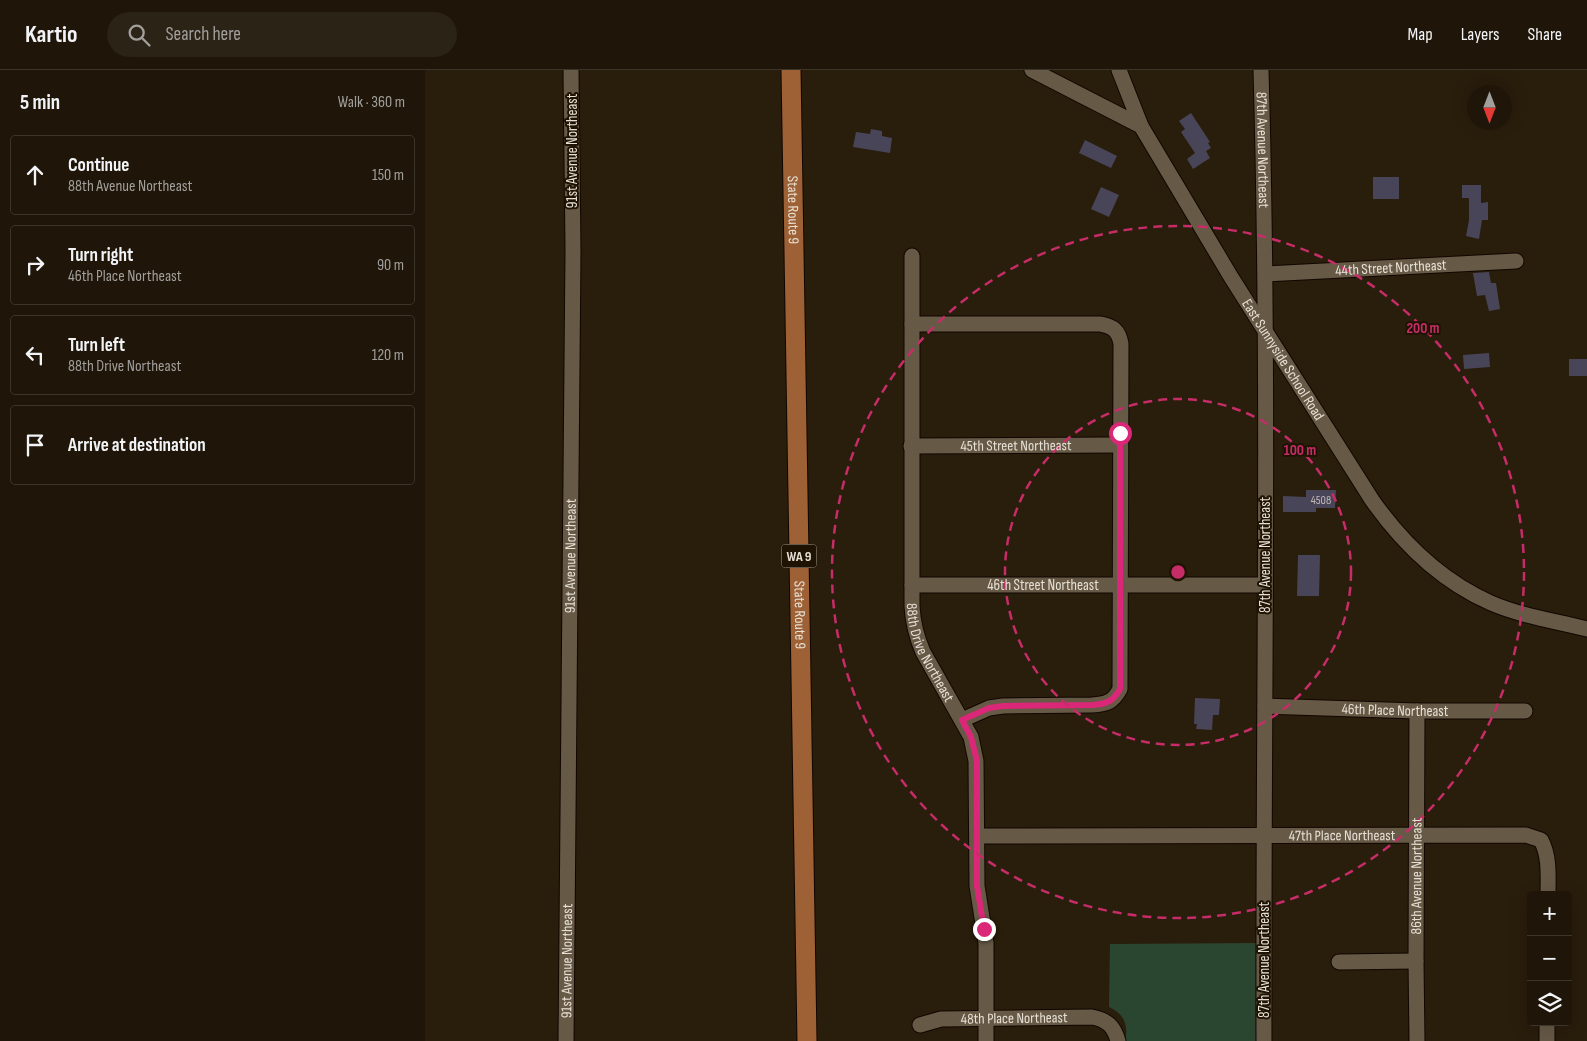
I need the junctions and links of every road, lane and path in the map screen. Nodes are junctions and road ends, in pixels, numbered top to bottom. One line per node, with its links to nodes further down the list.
1 (571, 70): 31 (street, 91st Avenue Northeast)
2 (791, 70): 32 (main road, State Route 9 / WA 9)
3 (1032, 70): 6 (street)
4 (1119, 70): 6 (street, East Sunnyside School Road)
5 (1261, 70): 9 (street, 87th Avenue Northeast)
6 (1141, 126): 11 (street, East Sunnyside School Road)
7 (912, 256): 10 (street, 88th Drive Northeast)
8 (1516, 261): 9 (street, 44th Street Northeast)
9 (1266, 274): 11 (street, 87th Avenue Northeast)
10 (912, 324): 12 (street); 13 (street, 88th Drive Northeast)
11 (1265, 330): 16 (street, 87th Avenue Northeast); 17 (street, East Sunnyside School Road)
12 (1120, 445): 13 (street, 45th Street Northeast); 15 (street)
13 (911, 446): 14 (street, 88th Drive Northeast)
14 (912, 585): 15 (street, 46th Street Northeast); 21 (street, 88th Drive Northeast)
15 (1121, 585): 16 (street, 46th Street Northeast); 21 (street)
16 (1265, 585): 18 (street, 87th Avenue Northeast)
17 (1587, 629)
18 (1265, 706): 20 (street, 46th Place Northeast); 22 (street, 87th Avenue Northeast)
19 (1525, 710): 20 (street, 46th Place Northeast)
20 (1417, 711): 23 (street, 86th Avenue Northeast)
21 (962, 720): 24 (street, 88th Drive Northeast)
22 (1263, 835): 23 (street, 47th PIace Northeast); 24 (street, 47th PIace Northeast); 35 (street, 87th Avenue Northeast)
23 (1417, 835): 25 (street, 47th PIace Northeast); 26 (street, 86th Avenue Northeast)
24 (977, 836): 28 (street, 88th Drive Northeast)
25 (1548, 891)
26 (1416, 961): 27 (street); 36 (street, 86th Avenue Northeast)
27 (1339, 962)
28 (986, 1018): 29 (street, 48th Place Northeast); 33 (street, 88th Drive Northeast); 34 (street, 48th Place Northeast)
29 (920, 1025)
30 (1547, 1026): 37 (street)
31 (566, 1041)
32 (807, 1041)
33 (986, 1041)
34 (1118, 1041)
35 (1264, 1041)
36 (1417, 1041)
37 (1547, 1041)

